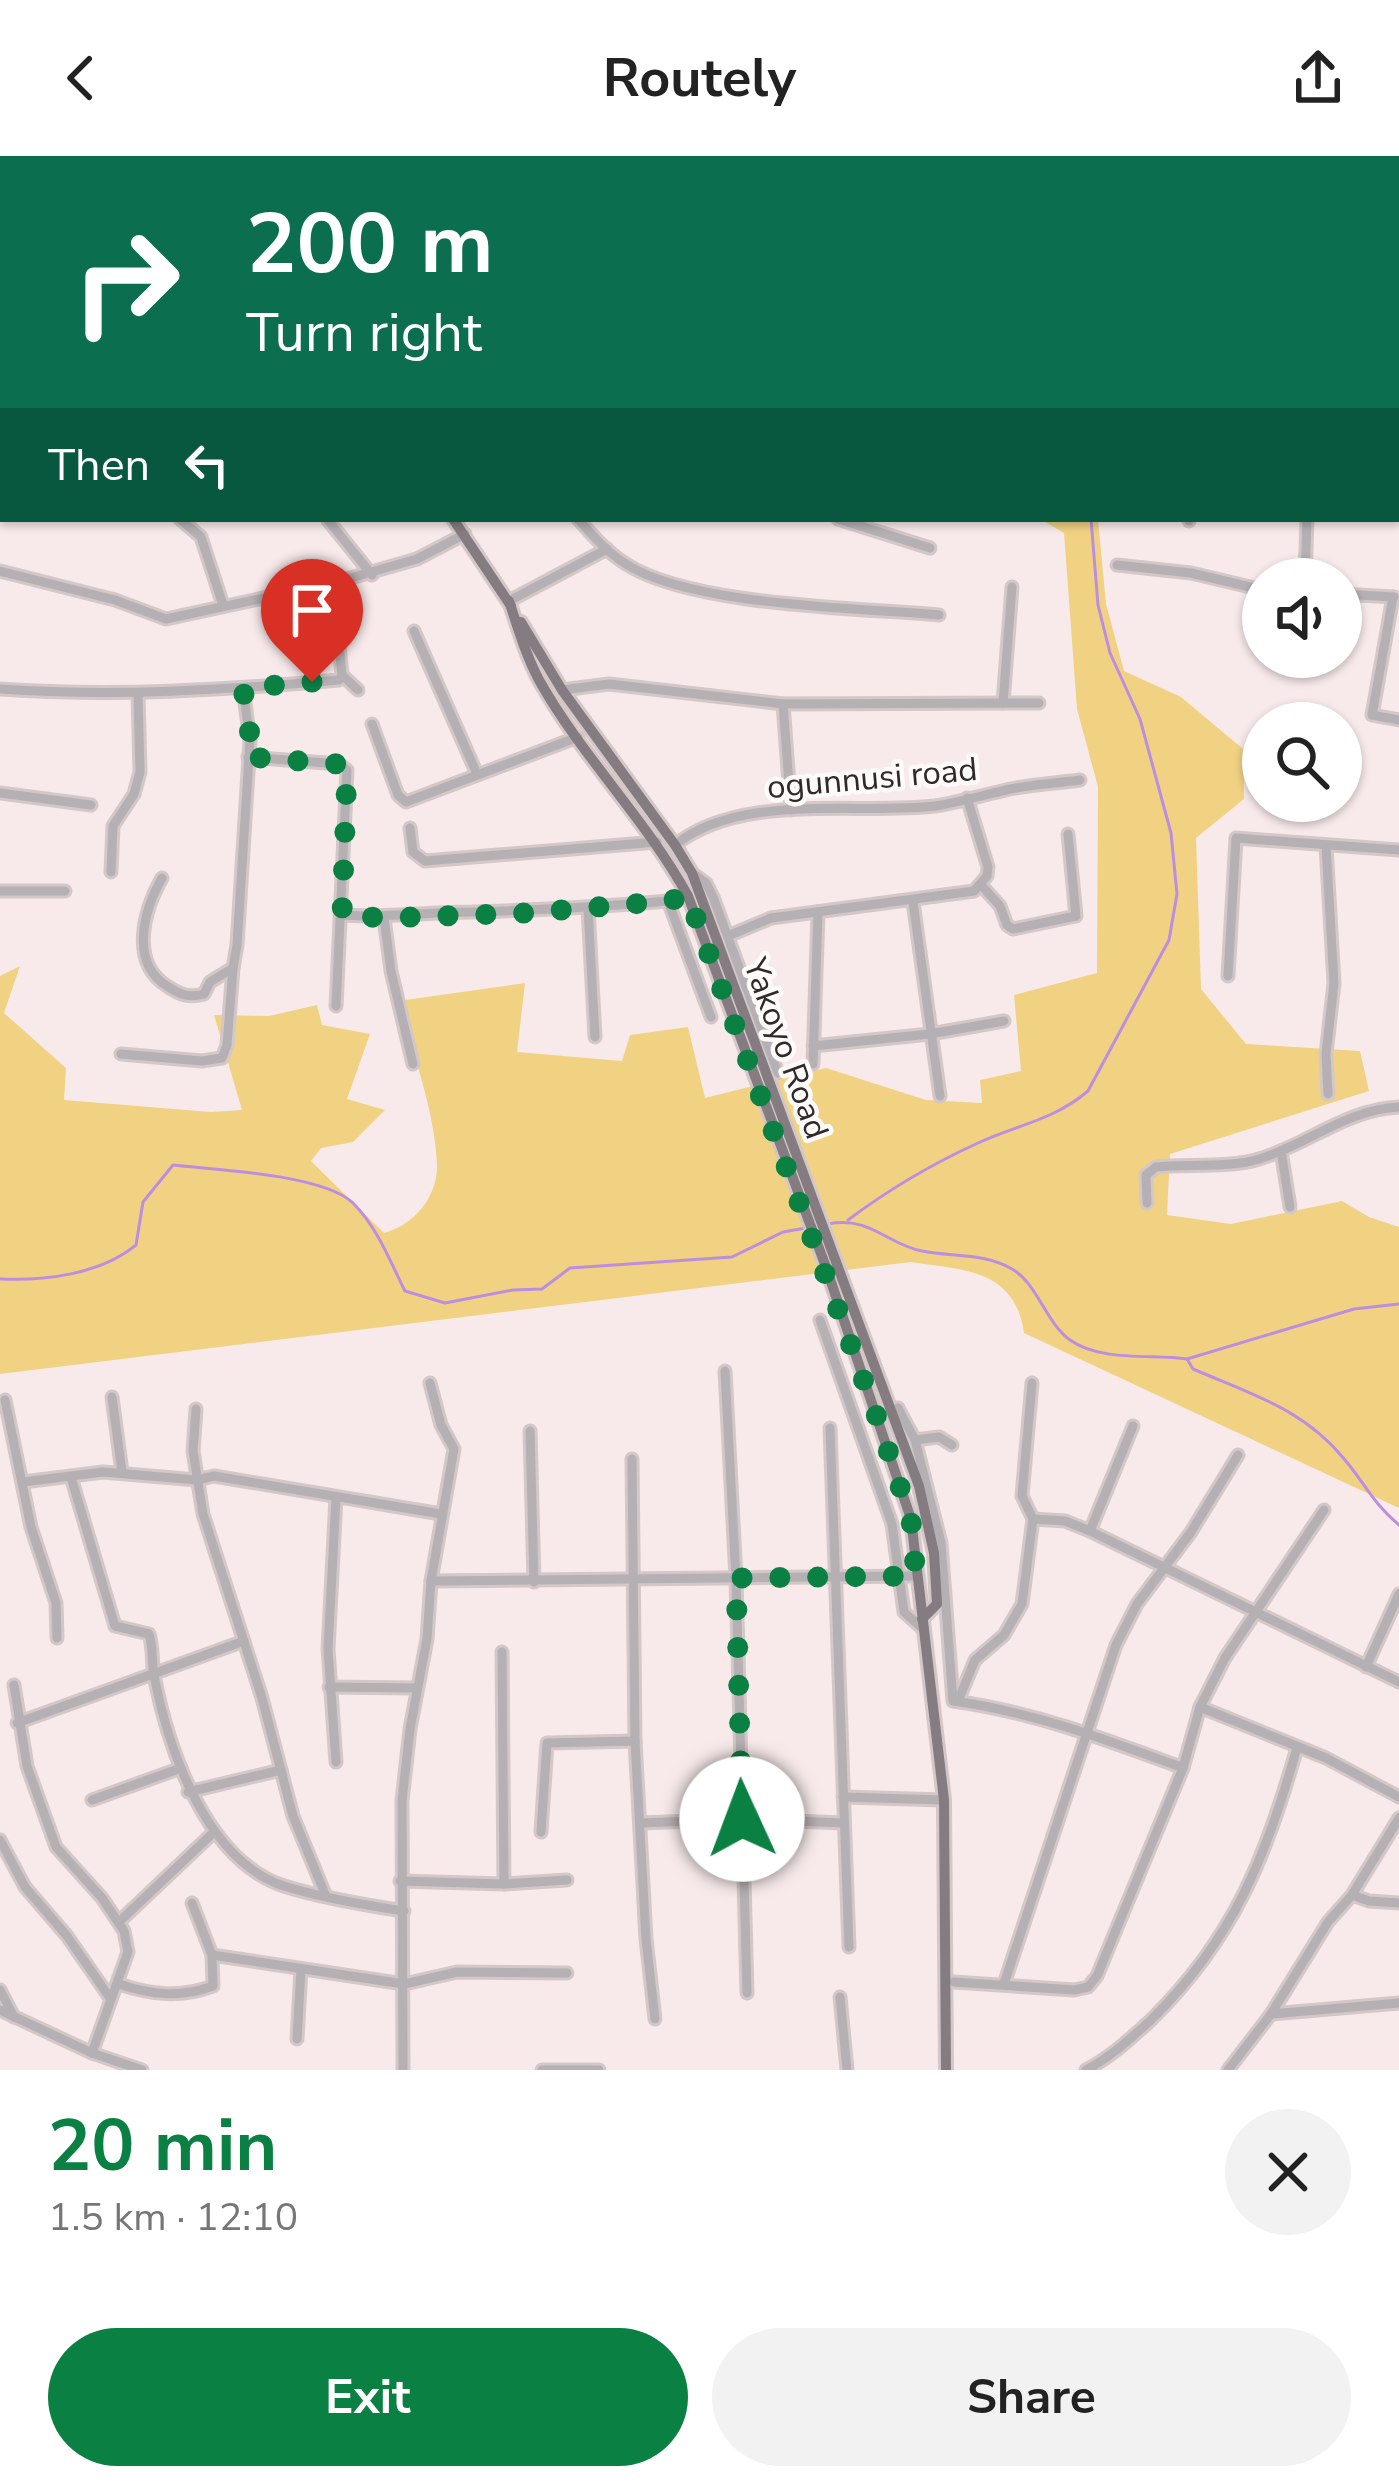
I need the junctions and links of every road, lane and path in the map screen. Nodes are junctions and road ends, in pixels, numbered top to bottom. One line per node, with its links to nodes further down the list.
1 (184, 522): 20 (street)
2 (329, 522): 13 (street)
3 (455, 522): 7 (main road)
4 (581, 522): 9 (street)
5 (848, 522): 8 (street)
6 (1307, 522): 10 (street)
7 (464, 534): 13 (street); 19 (main road)
8 (930, 548)
9 (608, 549): 19 (street); 21 (street)
10 (1306, 558)
11 (1117, 565): 15 (street)
12 (0, 571): 20 (street)
13 (372, 575): 14 (street)
14 (333, 583): 20 (street); 23 (street)
15 (1242, 585)
16 (1012, 587): 29 (street)
17 (1362, 595): 18 (street)
18 (1396, 597): 32 (street)
19 (509, 602): 27 (main road, Yakoyo Road); 34 (main road)
20 (223, 605)
21 (939, 615)
22 (414, 631): 36 (street)
23 (342, 675): 24 (street); 26 (street)
24 (243, 688): 28 (street); 35 (street)
25 (0, 689): 28 (street)
26 (358, 691)
27 (562, 691): 31 (street); 45 (main road, Yakoyo Road)
28 (138, 694): 48 (street)
29 (1003, 703): 30 (street); 31 (street)
30 (1039, 703)
31 (783, 704): 41 (street)
32 (1399, 720)
33 (372, 724): 36 (street)
34 (578, 737): 36 (street); 44 (main road)
35 (248, 757): 59 (street); 62 (street)
36 (477, 774)
37 (1080, 780): 39 (street, ogunnusi road)
38 (0, 794): 40 (street)
39 (967, 798): 41 (street, ogunnusi road); 51 (street)
40 (91, 805)
41 (791, 810): 45 (street, ogunnusi road)
42 (410, 829): 44 (street)
43 (1068, 834): 51 (street)
44 (657, 842): 54 (main road)
45 (675, 844): 49 (main road, Yakoyo Road)
46 (1326, 846): 47 (street); 63 (street); 75 (street)
47 (1399, 850)
48 (111, 872)
49 (692, 873): 61 (street); 64 (main road, Yakoyo Road)
50 (162, 878): 62 (street)
51 (981, 885): 56 (street)
52 (0, 891): 53 (street)
53 (65, 891)
54 (688, 896): 55 (street); 64 (main road)
55 (668, 901): 57 (street); 66 (street)
56 (913, 902): 58 (street); 68 (street)
57 (589, 908): 60 (street); 69 (street)
58 (818, 912): 61 (street); 70 (street)
59 (342, 915): 60 (street); 65 (street)
60 (384, 918): 72 (street)
61 (728, 936): 74 (street)
62 (233, 968): 71 (street)
63 (1228, 976)
64 (728, 986): 106 (main road); 115 (main road, Yakoyo Road)
65 (336, 1006)
66 (711, 1017)
67 (1004, 1021): 68 (street)
68 (930, 1034): 70 (street); 76 (street)
69 (596, 1037)
70 (814, 1046): 73 (street)
71 (121, 1054)
72 (413, 1064)
73 (813, 1064)
74 (778, 1073)
75 (1328, 1094)
76 (940, 1096)
77 (1399, 1108): 78 (street)
78 (1281, 1151): 79 (street); 80 (street)
79 (1147, 1203)
80 (1290, 1207)
81 (820, 1319): 108 (street)
82 (725, 1371): 110 (street)
83 (430, 1383): 102 (street)
84 (1032, 1383): 103 (street)
85 (112, 1396): 96 (street)
86 (5, 1400): 99 (street)
87 (898, 1408): 92 (street)
88 (196, 1409): 98 (street)
89 (1133, 1426): 104 (street)
90 (830, 1427): 107 (street)
91 (530, 1431): 112 (street)
92 (915, 1440): 93 (street); 125 (street)
93 (952, 1445)
94 (1238, 1455): 105 (street)
95 (632, 1459): 109 (street)
96 (122, 1472): 97 (street); 98 (street)
97 (71, 1477): 99 (street); 120 (street)
98 (197, 1480): 100 (street); 117 (street)
99 (23, 1482): 116 (street)
100 (336, 1498): 102 (street); 123 (street)
101 (1324, 1510): 114 (street)
102 (441, 1514): 111 (street)
103 (1033, 1519): 104 (street); 125 (street)
104 (1090, 1532): 105 (street)
105 (1162, 1569): 114 (street); 128 (street)
106 (916, 1576): 108 (street); 115 (main road)
107 (835, 1577): 108 (street); 110 (street); 136 (street)
108 (902, 1577): 115 (street)
109 (637, 1578): 110 (street); 112 (street); 129 (street)
110 (736, 1578): 141 (street)
111 (431, 1581): 112 (street); 124 (street)
112 (534, 1582)
113 (1399, 1594): 119 (street)
114 (1254, 1612): 119 (street); 126 (street)
115 (922, 1624): 138 (main road)
116 (57, 1638)
117 (244, 1641): 120 (street); 134 (street)
118 (502, 1652): 149 (street)
119 (1366, 1667): 121 (street)
120 (154, 1677): 127 (street); 132 (street)
121 (1399, 1682)
122 (14, 1684): 127 (street)
123 (329, 1687): 124 (street); 131 (street)
124 (416, 1688): 148 (street)
125 (958, 1701): 128 (street)
126 (1200, 1707): 130 (street); 133 (street)
127 (17, 1723): 155 (street)
128 (1088, 1732): 133 (street); 163 (street)
129 (635, 1741): 142 (street); 145 (street)
130 (1297, 1748): 137 (street); 182 (street)
131 (336, 1762)
132 (181, 1768): 135 (street); 139 (street)
133 (1184, 1768): 163 (street)
134 (281, 1770): 135 (street); 150 (street)
135 (188, 1792): 144 (street)
136 (843, 1797): 138 (street); 143 (street)
137 (1399, 1797)
138 (944, 1800): 181 (main road)
139 (92, 1801)
140 (1399, 1818): 151 (street)
141 (742, 1819): 142 (street); 143 (street); 165 (street)
142 (640, 1823): 172 (street)
143 (844, 1823): 156 (street)
144 (214, 1832): 150 (street); 155 (street)
145 (541, 1832)
146 (0, 1840): 167 (street)
147 (567, 1880): 149 (street)
148 (400, 1881): 149 (street); 154 (street)
149 (504, 1884)
150 (326, 1894): 154 (street)
151 (1352, 1895): 153 (street); 170 (street)
152 (192, 1903): 157 (street)
153 (1399, 1903)
154 (404, 1911): 162 (street)
155 (120, 1922): 161 (street)
156 (849, 1947)
157 (212, 1955): 158 (street); 161 (street)
158 (301, 1969): 162 (street); 173 (street)
159 (567, 1973): 162 (street)
160 (954, 1982): 163 (street)
161 (119, 1984): 167 (street)
162 (404, 1984): 177 (street)
163 (1004, 1984)
164 (0, 1990): 171 (street)
165 (747, 1994)
166 (840, 1997): 180 (street)
167 (110, 1998): 174 (street)
168 (1399, 2002): 170 (street)
169 (0, 2009): 171 (street)
170 (1271, 2014): 183 (street)
171 (14, 2017): 174 (street)
172 (655, 2019)
173 (296, 2039)
174 (92, 2053): 176 (street)
175 (576, 2069): 178 (street); 179 (street)
176 (142, 2070)
177 (403, 2070)
178 (542, 2070)
179 (599, 2070)
180 (848, 2070)
181 (946, 2070)
182 (1086, 2070)
183 (1228, 2070)

